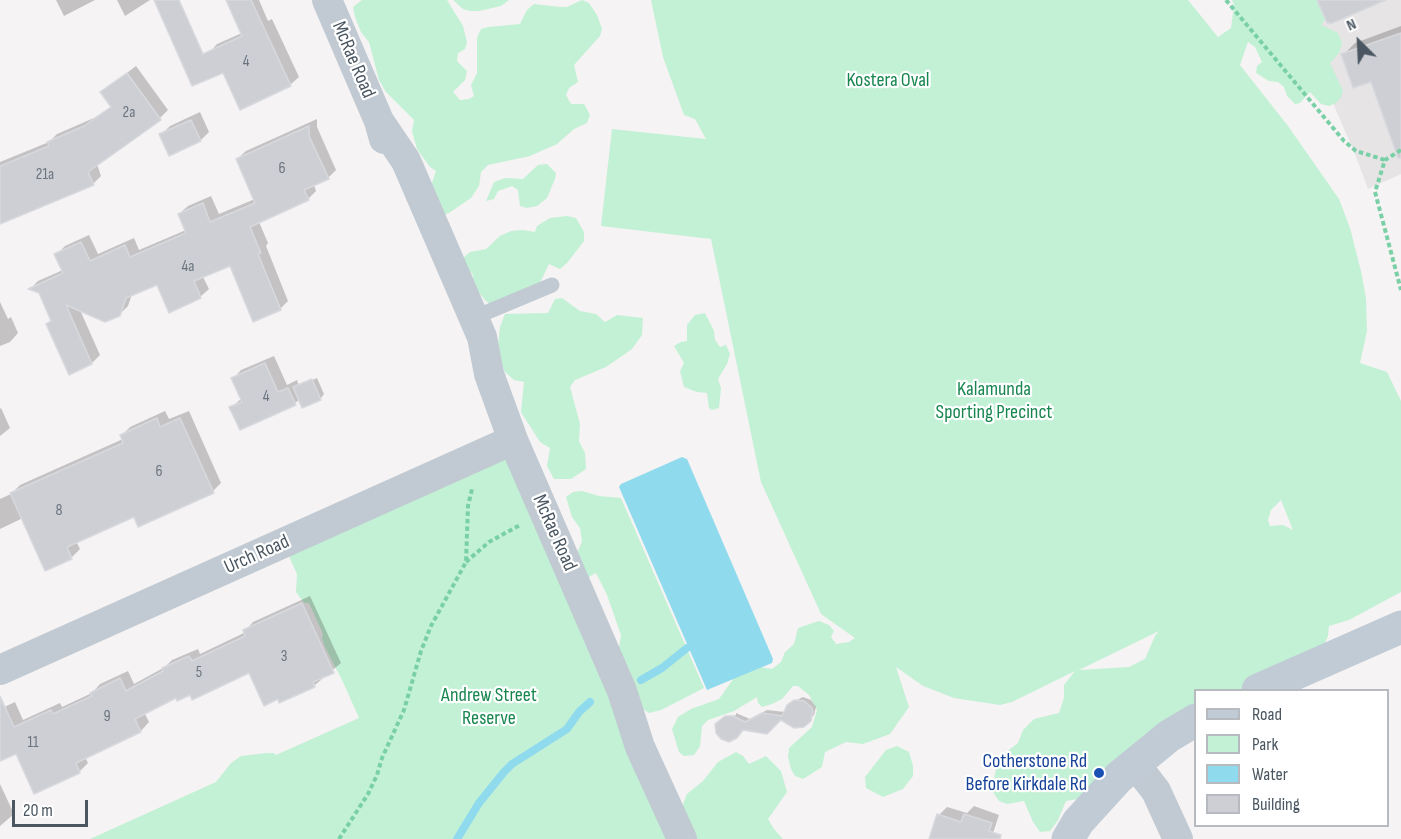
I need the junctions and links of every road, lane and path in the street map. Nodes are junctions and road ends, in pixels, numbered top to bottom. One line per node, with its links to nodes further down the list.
1 (327, 0): 3 (street, McRae Road)
2 (1226, 0): 5 (path)
3 (379, 121): 8 (street, McRae Road); 9 (street, McRae Road)
4 (1401, 150): 5 (path)
5 (1385, 160): 7 (path)
6 (552, 285): 8 (lane)
7 (1401, 290)
8 (473, 318): 9 (street, McRae Road)
9 (489, 374): 10 (street, McRae Road)
10 (513, 440): 11 (street, Urch Road); 12 (street, McRae Road)
11 (482, 454): 13 (path); 15 (street, Urch Road)
12 (544, 511): 13 (path); 17 (street, McRae Road)
13 (466, 562): 20 (path)
14 (1401, 627): 16 (street)
15 (0, 670)
16 (1260, 689)
17 (622, 691): 21 (street, McRae Road); 22 (street, McRae Road)
18 (1194, 721): 19 (street)
19 (1135, 764): 23 (street); 24 (street)
20 (339, 839)
21 (682, 839)
22 (700, 839)
23 (1068, 839)
24 (1178, 839)

